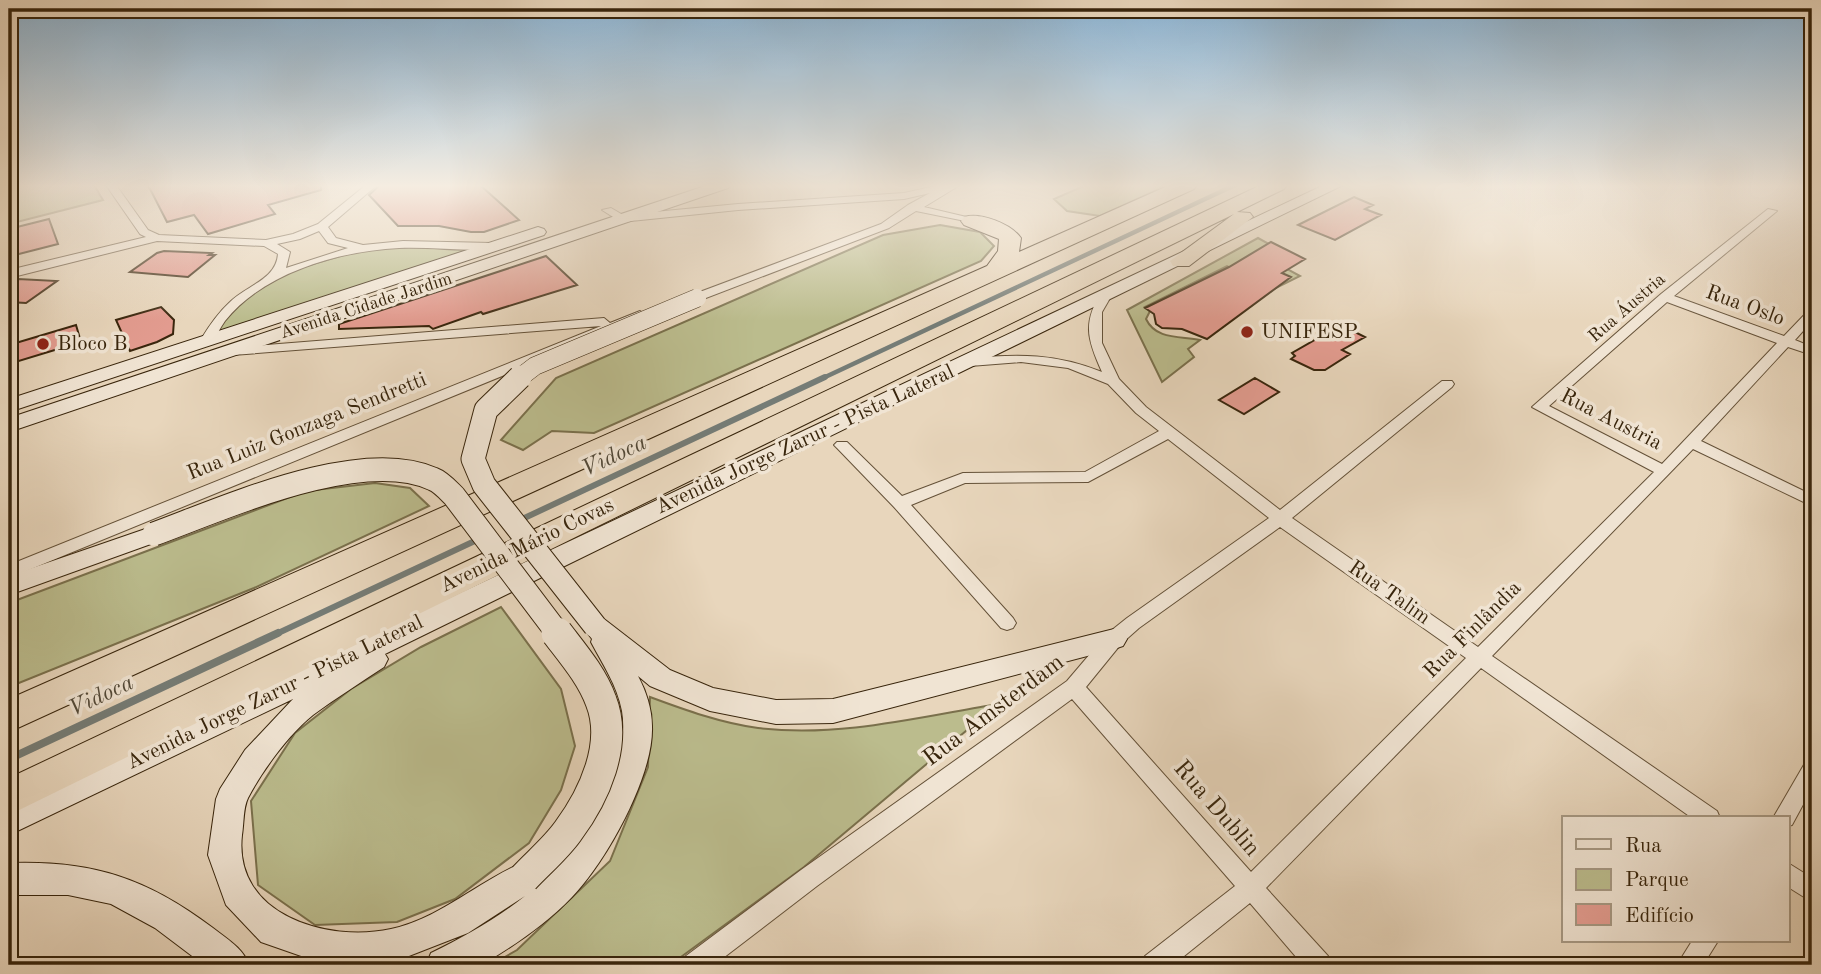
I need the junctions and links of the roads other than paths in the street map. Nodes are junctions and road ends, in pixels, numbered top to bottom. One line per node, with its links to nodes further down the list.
1 (121, 230): 18 (street)
2 (140, 230): 14 (street)
3 (311, 230): 15 (street)
4 (324, 230): 17 (street)
5 (553, 230): 16 (main road, Avenida Cidade Jardim)
6 (572, 230): 28 (main road, Avenida Cidade Jardim)
7 (873, 230): 24 (street)
8 (998, 230): 20 (highway)
9 (1086, 230): 20 (highway)
10 (1182, 230): 59 (highway, Avenida Mário Covas)
11 (1226, 230): 19 (highway)
12 (1243, 230): 19 (main road, Avenida Jorge Zarur - Pista Lateral)
13 (1748, 230): 25 (street, Rua Áustria)
14 (157, 238): 15 (street); 18 (street)
15 (266, 243): 22 (street)
16 (492, 246): 17 (street); 29 (main road, Avenida Cidade Jardim)
17 (371, 247): 22 (street)
18 (96, 251): 21 (street)
19 (1181, 261): 23 (main road, Avenida Jorge Zarur - Pista Lateral)
20 (994, 272): 54 (highway)
21 (9, 274)
22 (270, 281): 29 (street)
23 (1107, 293): 34 (main road, Avenida Jorge Zarur - Pista Lateral); 35 (street, Rua Talim)
24 (697, 298): 27 (street); 51 (main road, bridge)
25 (1665, 298): 30 (street, Rua Oslo); 38 (street, Rua Áustria)
26 (1812, 313): 30 (street, Rua Finlândia)
27 (621, 320): 31 (street); 47 (street, Rua Luiz Gonzaga Sendretti)
28 (318, 323): 31 (street); 33 (main road, Avenida Cidade Jardim)
29 (207, 341): 37 (main road, Avenida Cidade Jardim)
30 (1787, 342): 32 (street, Rua Oslo); 41 (street, Rua Finlândia)
31 (331, 344): 33 (street)
32 (1812, 351)
33 (227, 352): 39 (main road, Avenida Cidade Jardim)
34 (970, 362): 35 (street, Rua Talim); 49 (main road, Avenida Jorge Zarur - Pista Lateral)
35 (1113, 381): 40 (street, Rua Talim)
36 (1447, 384): 46 (street, Rua Amsterdam)
37 (9, 406)
38 (1539, 407): 43 (street, Rua Austria)
39 (9, 425)
40 (1171, 431): 45 (street); 46 (street, Rua Talim)
41 (1690, 442): 43 (street, Rua Finlândia); 44 (street)
42 (842, 445): 45 (street)
43 (1664, 471): 53 (street, Rua Finlândia)
44 (1812, 501)
45 (900, 503): 50 (street)
46 (1281, 518): 52 (street, Rua Amsterdam); 53 (street, Rua Talim)
47 (9, 572)
48 (9, 586): 49 (main road, bridge)
49 (466, 601): 62 (main road, Avenida Jorge Zarur - Pista Lateral)
50 (1007, 622)
51 (595, 626): 52 (main road); 69 (main road)
52 (1114, 639): 55 (street, Rua Amsterdam)
53 (1479, 656): 60 (street, Rua Talim); 65 (street, Rua Finlândia)
54 (106, 672): 56 (highway); 57 (highway)
55 (1074, 687): 65 (street, Rua Dublin); 70 (street, Rua Amsterdam)
56 (9, 707)
57 (9, 716)
58 (1812, 769): 61 (street)
59 (9, 797)
60 (1706, 816)
61 (1785, 816)
62 (9, 821)
63 (1790, 875): 66 (street)
64 (9, 880): 68 (main road)
65 (1251, 888): 71 (street, Rua Finlândia); 72 (street, Rua Dublin)
66 (1812, 891)
67 (1705, 942): 73 (street)
68 (232, 965)
69 (443, 965)
70 (695, 965)
71 (1154, 965)
72 (1320, 965)
73 (1689, 965)

